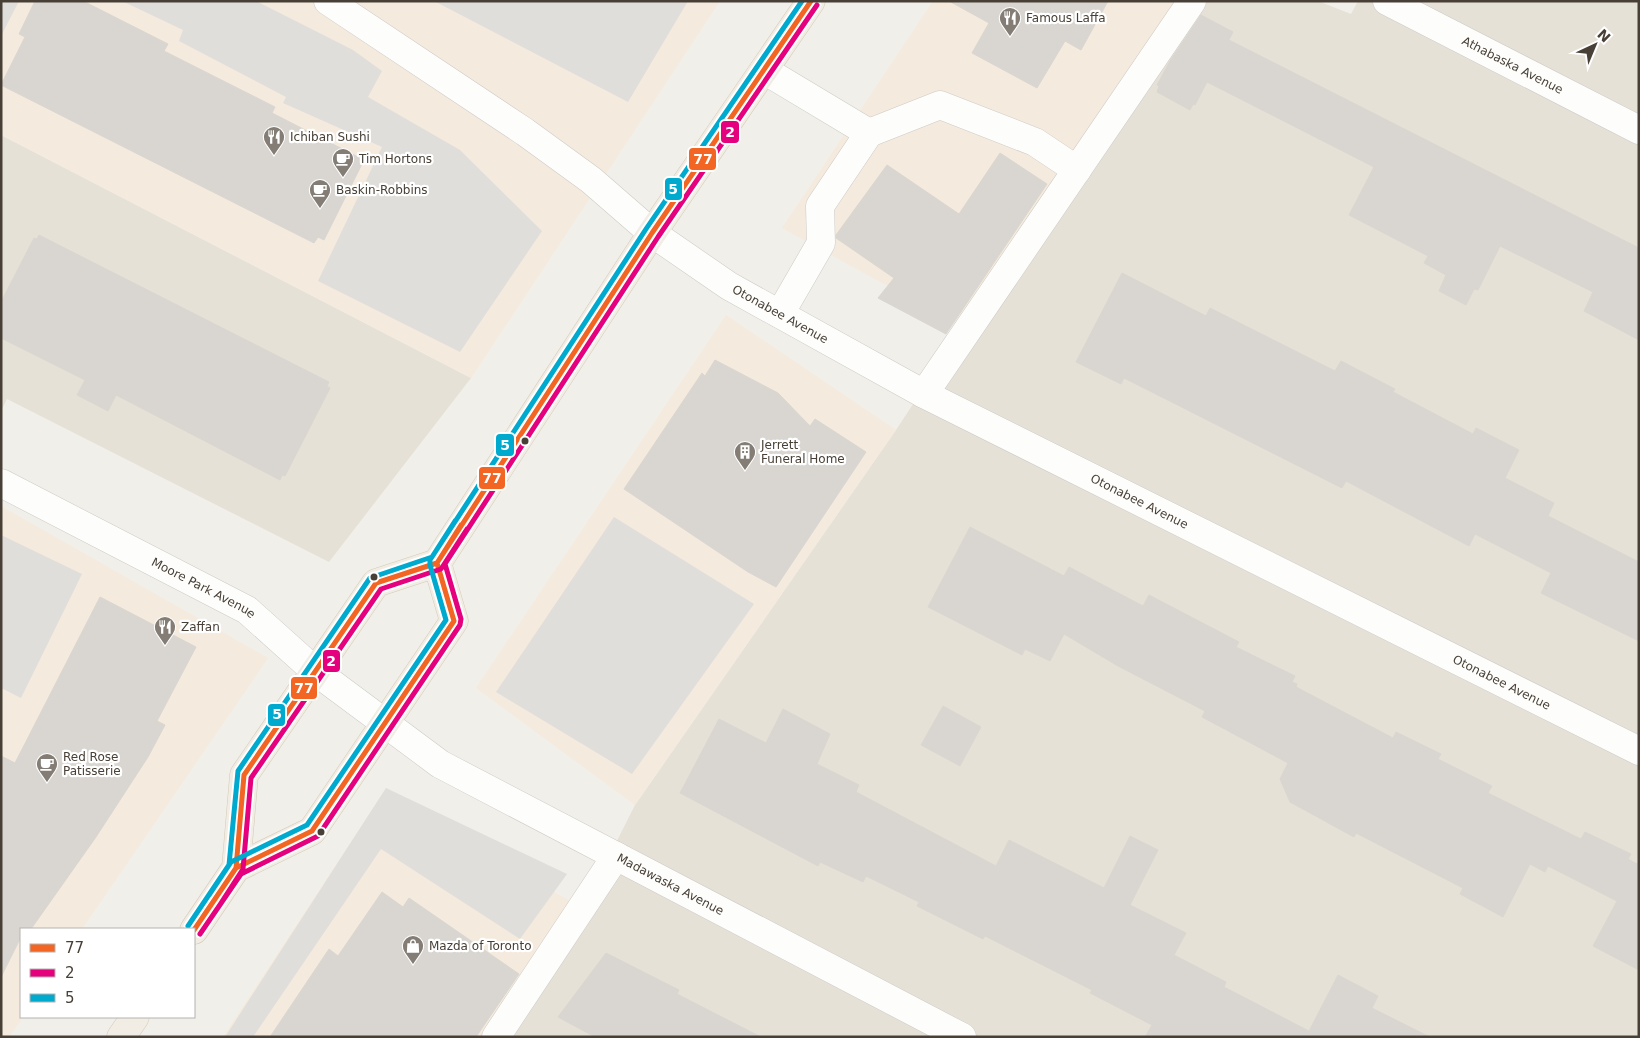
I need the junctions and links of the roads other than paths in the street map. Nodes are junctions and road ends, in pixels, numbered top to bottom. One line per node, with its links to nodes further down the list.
1 (328, 1): 9 (street, Otonabee Avenue)
2 (811, 1): 5 (main road)
3 (1192, 1): 8 (street)
4 (1387, 1): 6 (street, Athabaska Avenue)
5 (764, 70): 7 (street); 9 (main road)
6 (1639, 130)
7 (869, 134): 8 (street); 10 (street)
8 (1077, 170): 11 (street)
9 (652, 232): 10 (street, Otonabee Avenue); 13 (main road)
10 (780, 314): 11 (street, Otonabee Avenue)
11 (924, 394): 16 (street, Otonabee Avenue)
12 (1, 483): 14 (street, Moore Park Avenue)
13 (437, 563): 14 (main road); 15 (main road)
14 (315, 671): 15 (street, Moore Park Avenue); 18 (main road)
15 (384, 723): 17 (street, Madawaska Avenue); 18 (main road)
16 (1639, 751)
17 (616, 856): 22 (street); 23 (street, Madawaska Avenue)
18 (236, 868): 19 (main road)
19 (195, 929)
20 (134, 1018): 21 (main road)
21 (121, 1037)
22 (496, 1037)
23 (962, 1037)

